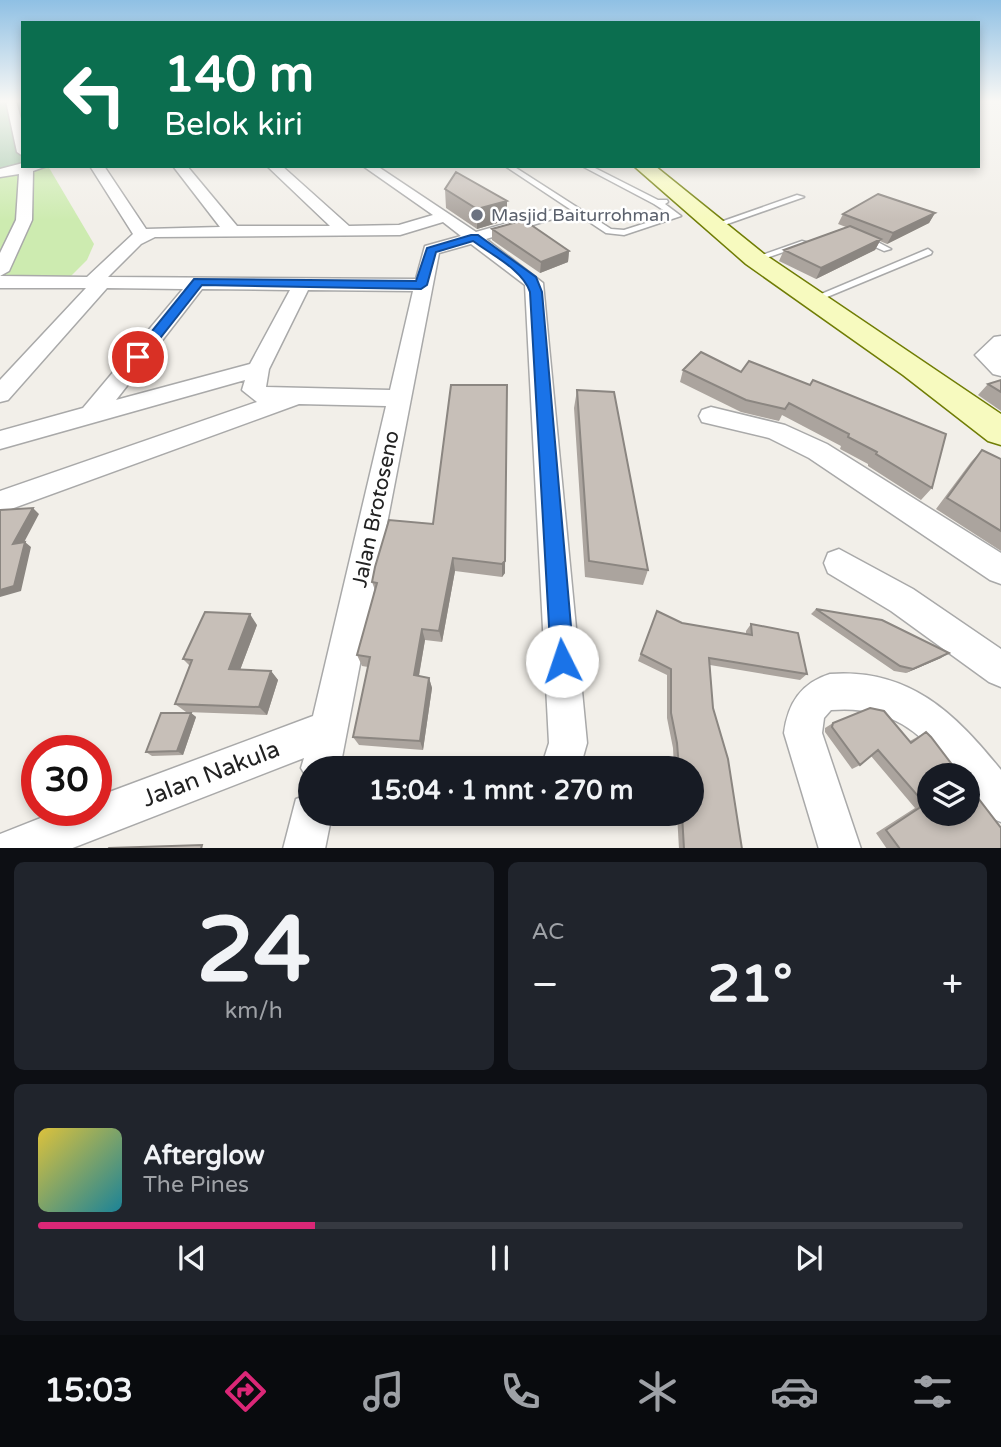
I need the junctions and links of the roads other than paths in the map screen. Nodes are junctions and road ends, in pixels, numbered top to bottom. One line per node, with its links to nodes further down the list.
1 (26, 168): 10 (street)
2 (31, 168): 28 (street)
3 (98, 168): 21 (street)
4 (182, 168): 18 (street)
5 (276, 168): 17 (street)
6 (371, 168): 15 (street)
7 (511, 168): 13 (lane)
8 (589, 168): 13 (lane)
9 (645, 168): 12 (street)
10 (0, 173)
11 (800, 197): 16 (lane)
12 (685, 201): 13 (lane); 16 (street)
13 (657, 202)
14 (558, 213): 22 (street)
15 (444, 216): 19 (street); 22 (street)
16 (713, 226): 27 (street)
17 (343, 229): 18 (street); 19 (street)
18 (231, 230): 21 (street)
19 (400, 230): 25 (street)
20 (850, 232): 24 (lane)
21 (142, 235): 29 (street)
22 (475, 237): 25 (street); 51 (street)
23 (815, 239): 27 (lane)
24 (887, 248)
25 (430, 250): 33 (street, Jalan Brotoseno)
26 (928, 252): 34 (lane)
27 (755, 258): 34 (street)
28 (0, 271)
29 (98, 281): 30 (street); 31 (street); 38 (street)
30 (0, 282)
31 (198, 282): 32 (street); 41 (street)
32 (302, 284): 33 (street); 36 (street)
33 (421, 285): 40 (street, Jalan Brotoseno)
34 (812, 300): 43 (street)
35 (1001, 342): 37 (street)
36 (258, 369): 39 (street); 41 (street)
37 (1001, 369)
38 (0, 394)
39 (296, 397): 40 (street); 45 (street)
40 (399, 398): 49 (street, Jalan Brotoseno)
41 (92, 414): 44 (street)
42 (711, 416): 47 (street)
43 (1001, 432)
44 (0, 440)
45 (0, 502)
46 (839, 563): 48 (street)
47 (1001, 570)
48 (1001, 670)
49 (330, 729): 50 (street, Jalan Brotoseno); 54 (street, Jalan Nakula)
50 (324, 756)
51 (564, 756)
52 (1001, 802): 56 (street)
53 (309, 826): 55 (street)
54 (17, 848)
55 (304, 848)
56 (840, 848)

